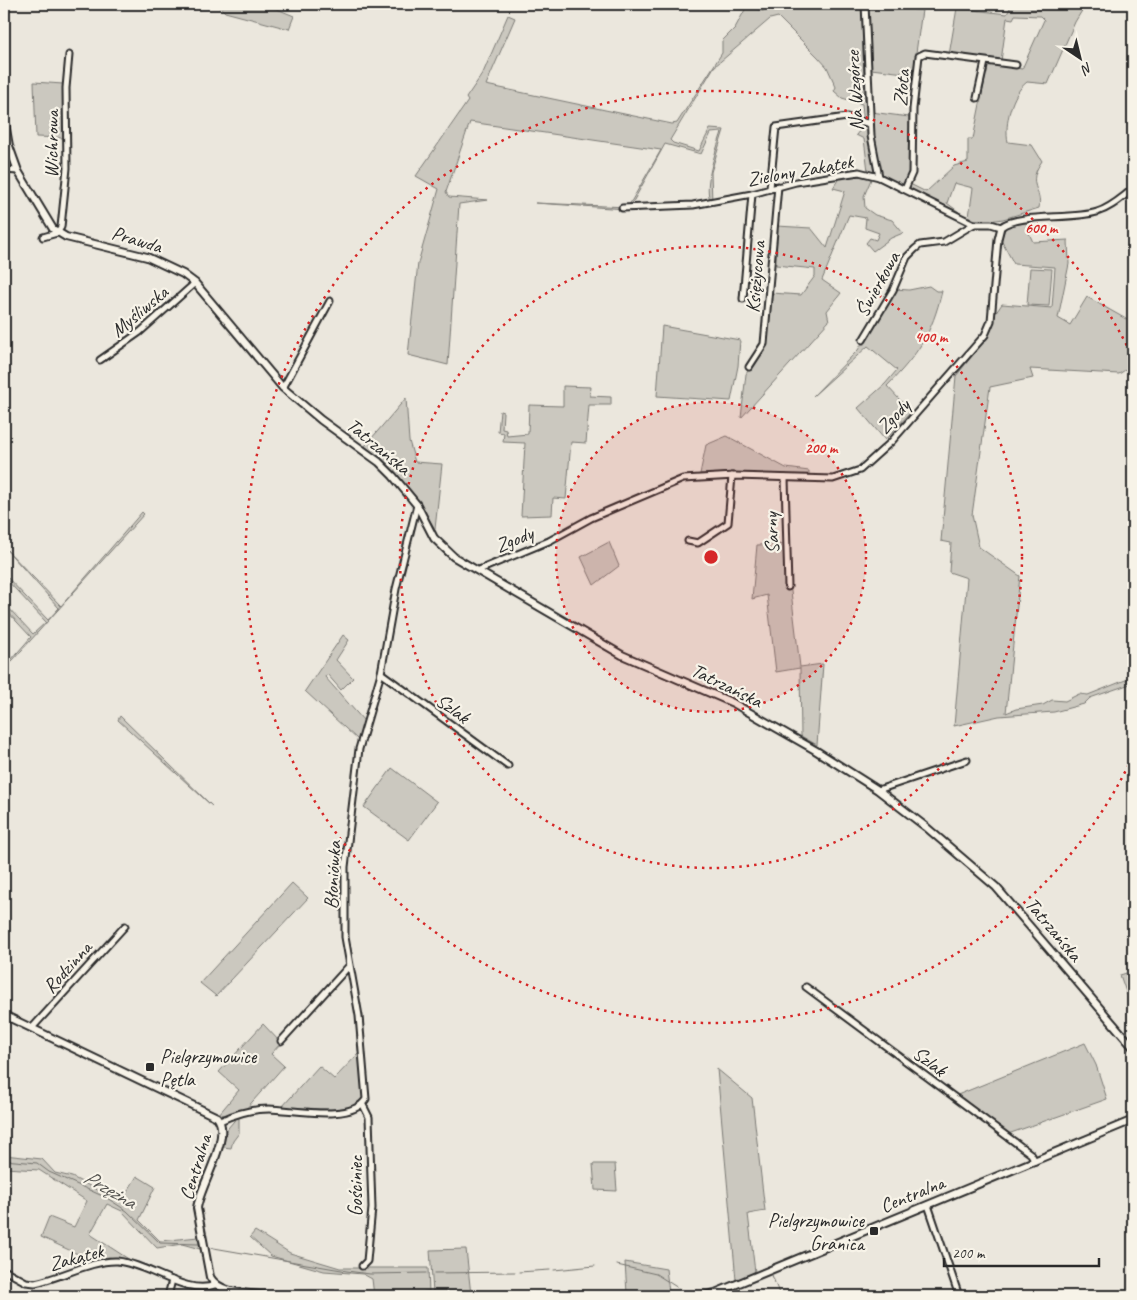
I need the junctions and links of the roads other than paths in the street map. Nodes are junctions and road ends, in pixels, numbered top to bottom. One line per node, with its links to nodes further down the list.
1 (865, 4): 7 (street, Na Wzgórze)
2 (69, 55): 19 (street, Wichrowa)
3 (985, 62): 4 (street, Złota); 5 (street); 13 (street, Złota)
4 (1016, 65)
5 (977, 98)
6 (4, 118): 9 (street)
7 (870, 124): 10 (street, Na Wzgórze); 12 (street)
8 (4, 170): 9 (street)
9 (18, 171): 19 (street)
10 (879, 177): 11 (street, Zielony Zakątek); 13 (street, Zielony Zakątek)
11 (778, 186): 12 (street, Zielony Zakątek); 26 (street, Księżycowa)
12 (770, 188): 15 (street, Zielony Zakątek)
13 (905, 189): 17 (street, Zielony Zakątek)
14 (1133, 189): 18 (street)
15 (752, 194): 16 (street, Zielony Zakątek); 22 (street)
16 (622, 208)
17 (974, 224): 18 (street, Zielony Zakątek); 24 (street, Świerkowa)
18 (1001, 227): 29 (street, Zgody)
19 (58, 233): 20 (street); 21 (street, Prawda)
20 (43, 237)
21 (196, 283): 25 (street, Myśliwska); 27 (street, Prawda)
22 (743, 299)
23 (330, 301): 27 (street)
24 (863, 340)
25 (100, 360)
26 (749, 368)
27 (283, 388): 30 (street, Tatrzańska)
28 (732, 476): 29 (street, Zgody); 31 (street); 32 (street, Zgody)
29 (784, 478): 33 (street, Sarny)
30 (416, 505): 32 (street, Tatrzańska); 34 (street, Błoniówka)
31 (688, 541)
32 (479, 570): 37 (street, Tatrzańska)
33 (788, 587)
34 (381, 672): 36 (street, Szlak); 39 (street, Błoniówka)
35 (968, 760): 37 (street)
36 (508, 766)
37 (878, 790): 44 (street, Tatrzańska)
38 (125, 926): 42 (street, Rodzinna)
39 (349, 966): 43 (street); 45 (street, Błoniówka)
40 (806, 987): 48 (street, Szlak)
41 (4, 1015): 42 (street, Centralna)
42 (32, 1028): 47 (street, Centralna)
43 (281, 1041)
44 (1133, 1047)
45 (363, 1105): 47 (street); 50 (street, Gościniec)
46 (1133, 1120): 48 (street, Centralna)
47 (220, 1121): 53 (street, Centralna)
48 (1035, 1161): 49 (street, Centralna)
49 (928, 1205): 58 (street, Centralna); 59 (street)
50 (362, 1266)
51 (4, 1270): 52 (street, Zakątek)
52 (172, 1280): 53 (street, Zakątek); 54 (street)
53 (215, 1285): 55 (street)
54 (168, 1296)
55 (269, 1296)
56 (426, 1296): 57 (street)
57 (452, 1296)
58 (703, 1296)
59 (959, 1296)

